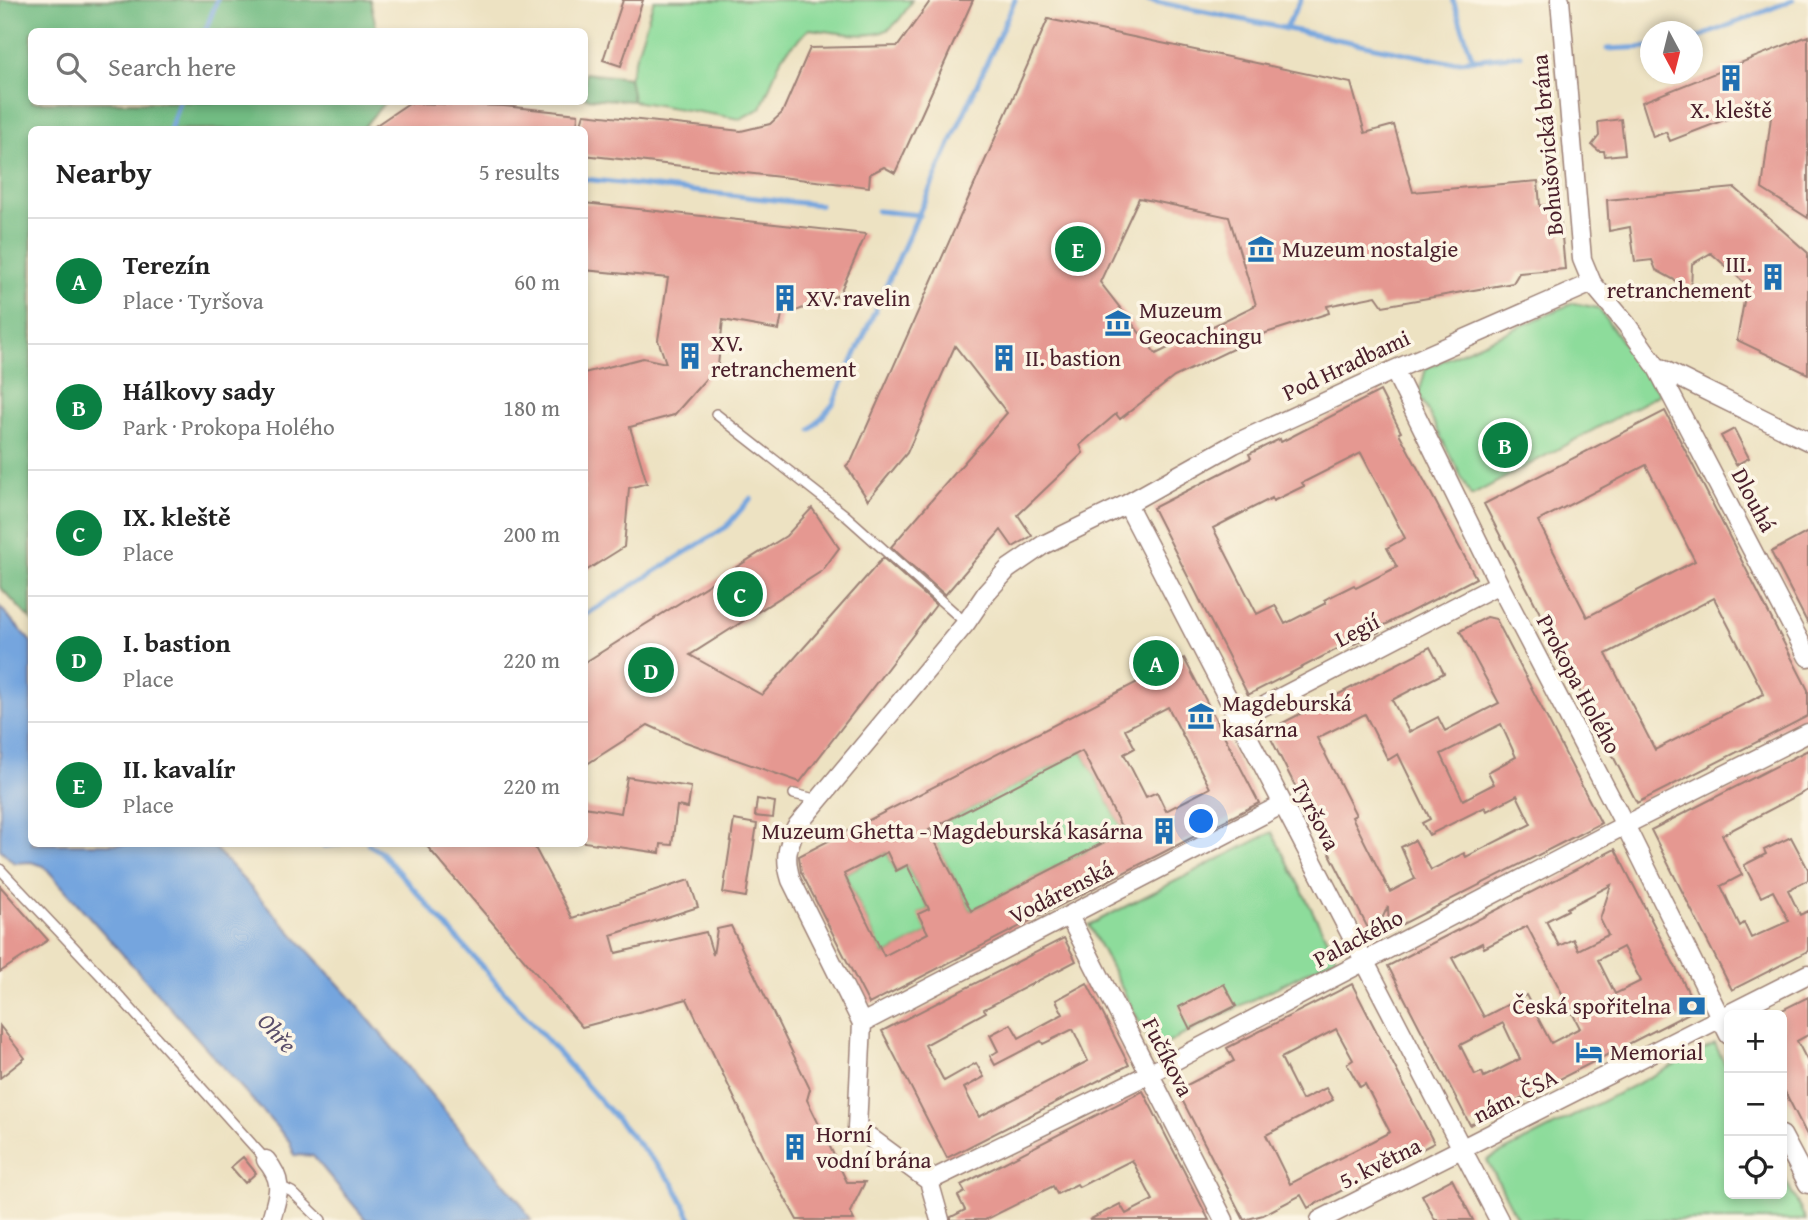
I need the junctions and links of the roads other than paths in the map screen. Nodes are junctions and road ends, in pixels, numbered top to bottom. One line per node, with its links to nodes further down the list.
1 (1560, 0): 2 (street, Bohušovická brána)
2 (1592, 283): 3 (street, Dlouhá); 4 (street, Pod Hradbami)
3 (1656, 366): 6 (street); 10 (street, Dlouhá)
4 (1394, 370): 7 (street, Pod Hradbami); 8 (street, Prokopa Holého)
5 (716, 414): 9 (lane)
6 (1808, 440)
7 (1127, 504): 9 (street, Pod Hradbami); 11 (street, Tyršova)
8 (1499, 584): 11 (street, Legií); 16 (street, Prokopa Holého)
9 (965, 623): 14 (street, Pod Hradbami)
10 (1808, 657)
11 (1238, 719): 15 (street, Tyršova)
12 (1808, 733): 16 (street, Palackého)
13 (794, 794): 14 (lane)
14 (820, 800): 22 (street, Pod Hradbami)
15 (1283, 804): 18 (street, Vodárenská); 19 (street, Tyršova)
16 (1625, 825): 19 (street, Palackého); 23 (street, Prokopa Holého)
17 (0, 869): 28 (lane)
18 (1069, 916): 22 (street, Vodárenská); 25 (street, Fučíkova)
19 (1366, 961): 25 (street, Palackého); 27 (street, Tyršova)
20 (1808, 974): 21 (street, nám. ČSA)
21 (1752, 1010)
22 (862, 1023): 29 (street)
23 (1724, 1025)
24 (1724, 1027): 27 (street, nám. ČSA)
25 (1149, 1074): 29 (street, Palackého); 35 (street, Fučíkova)
26 (1783, 1136): 30 (street)
27 (1462, 1150): 36 (street, 5. května); 37 (street, nám. ČSA)
28 (266, 1160): 31 (street)
29 (929, 1181): 34 (street)
30 (1808, 1185)
31 (280, 1186): 32 (street); 33 (lane)
32 (271, 1220)
33 (321, 1220)
34 (940, 1220)
35 (1224, 1220)
36 (1320, 1220)
37 (1499, 1220)

